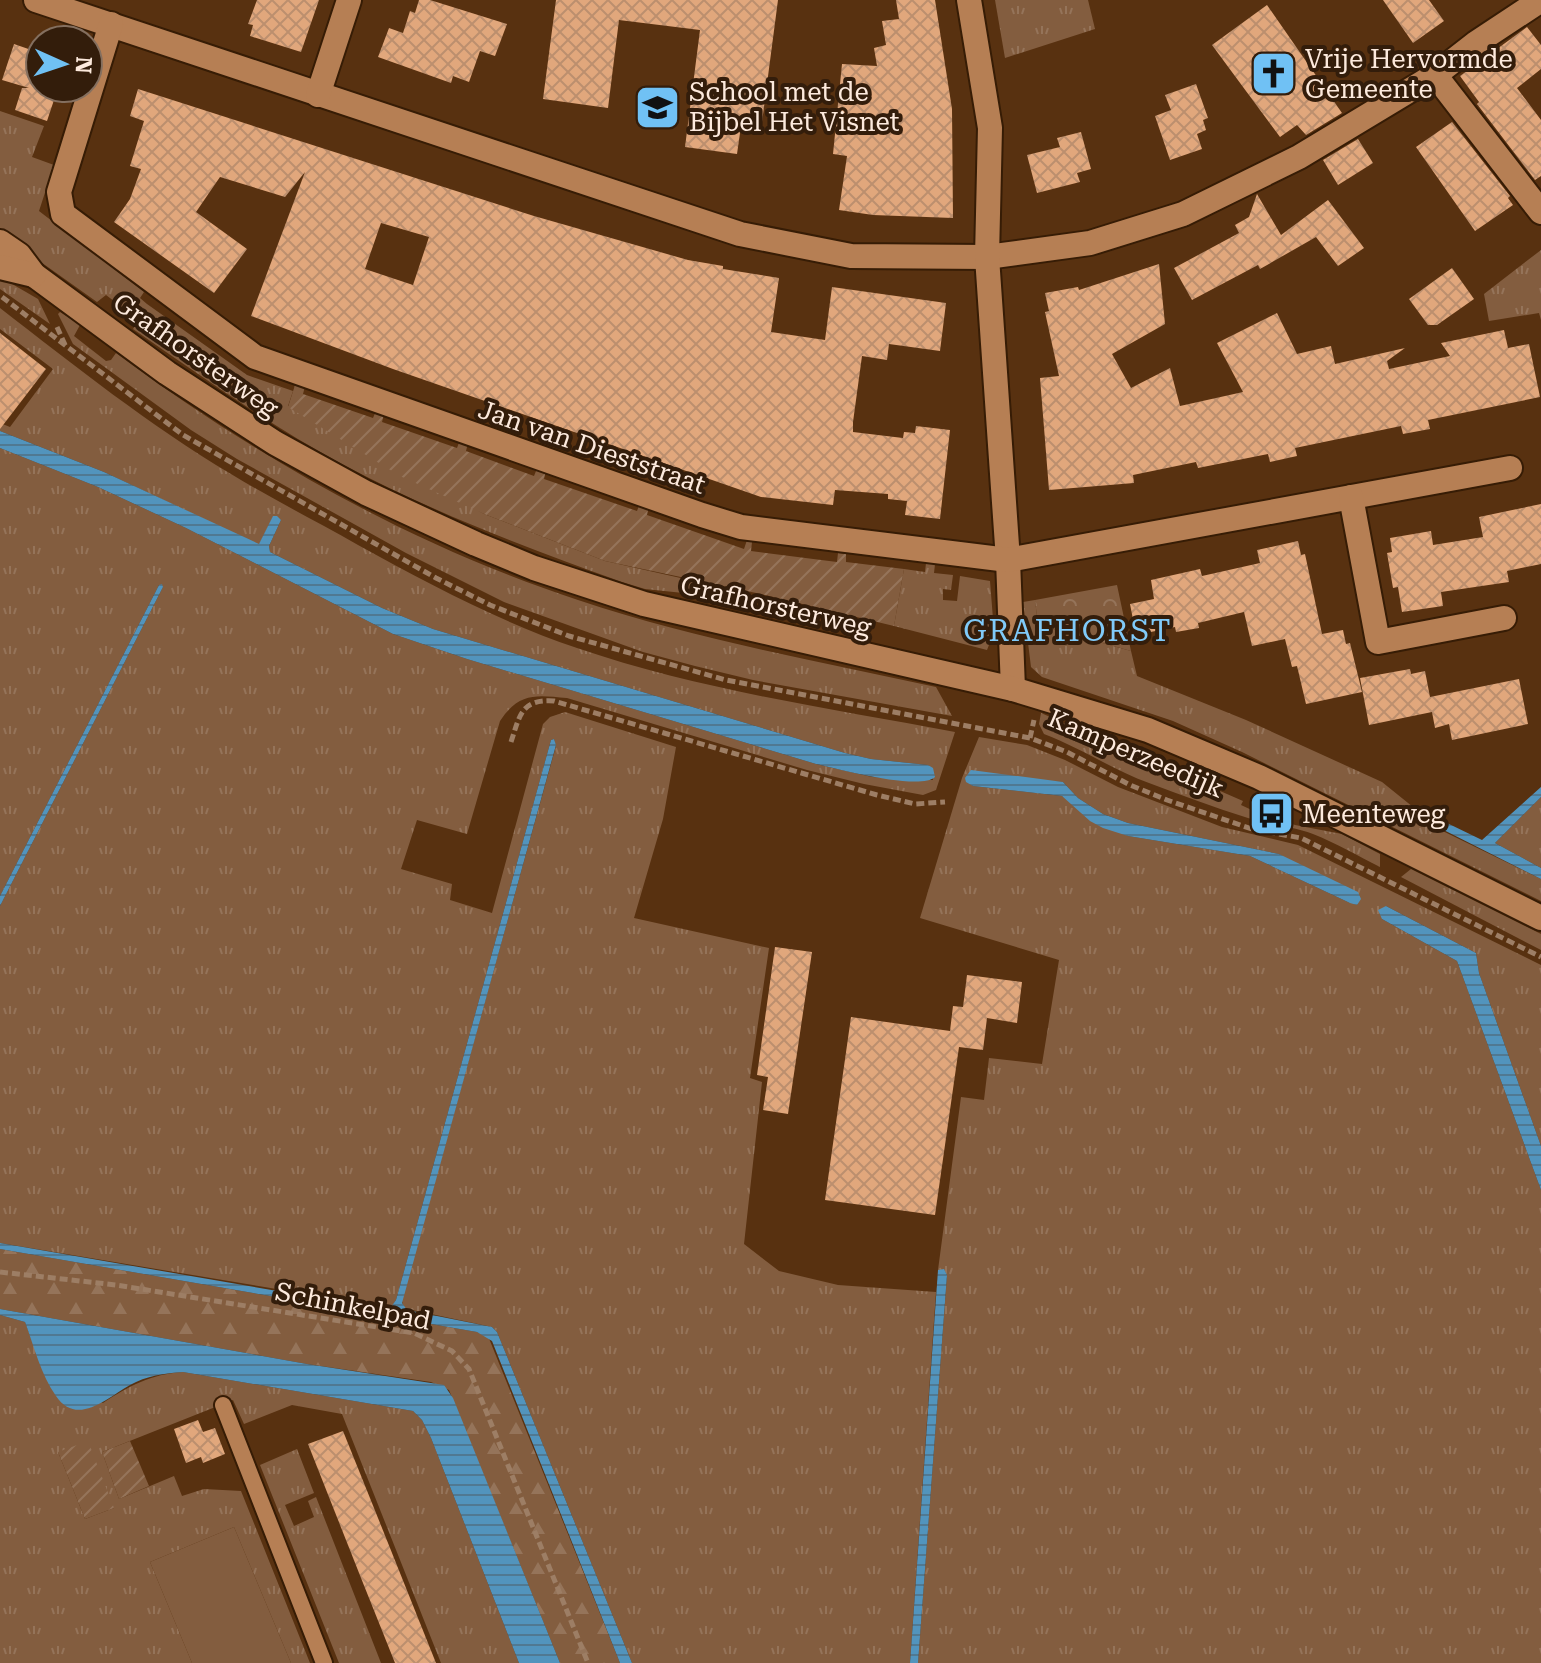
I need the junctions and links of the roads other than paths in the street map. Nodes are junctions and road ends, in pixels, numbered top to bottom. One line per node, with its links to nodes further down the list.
1 (36, 0): 5 (street)
2 (349, 0): 7 (street)
3 (969, 0): 10 (street)
4 (1541, 0): 6 (street)
5 (111, 24): 7 (street); 15 (street, Jan van Dieststraat)
6 (1435, 75): 8 (street); 10 (street)
7 (318, 95): 10 (street)
8 (1538, 203)
9 (0, 242): 12 (street, Grafhorsterweg)
10 (987, 257): 15 (street)
11 (0, 267): 12 (street, Grafhorsterweg)
12 (34, 275): 17 (street, Grafhorsterweg)
13 (1510, 468): 14 (street, Jan van Dieststraat)
14 (1351, 497): 15 (street, Jan van Dieststraat); 16 (street)
15 (1008, 560): 17 (street)
16 (1504, 618)
17 (1013, 689): 18 (street, Grafhorsterweg)
18 (1541, 918)
19 (223, 1405): 20 (lane)
20 (324, 1663)

